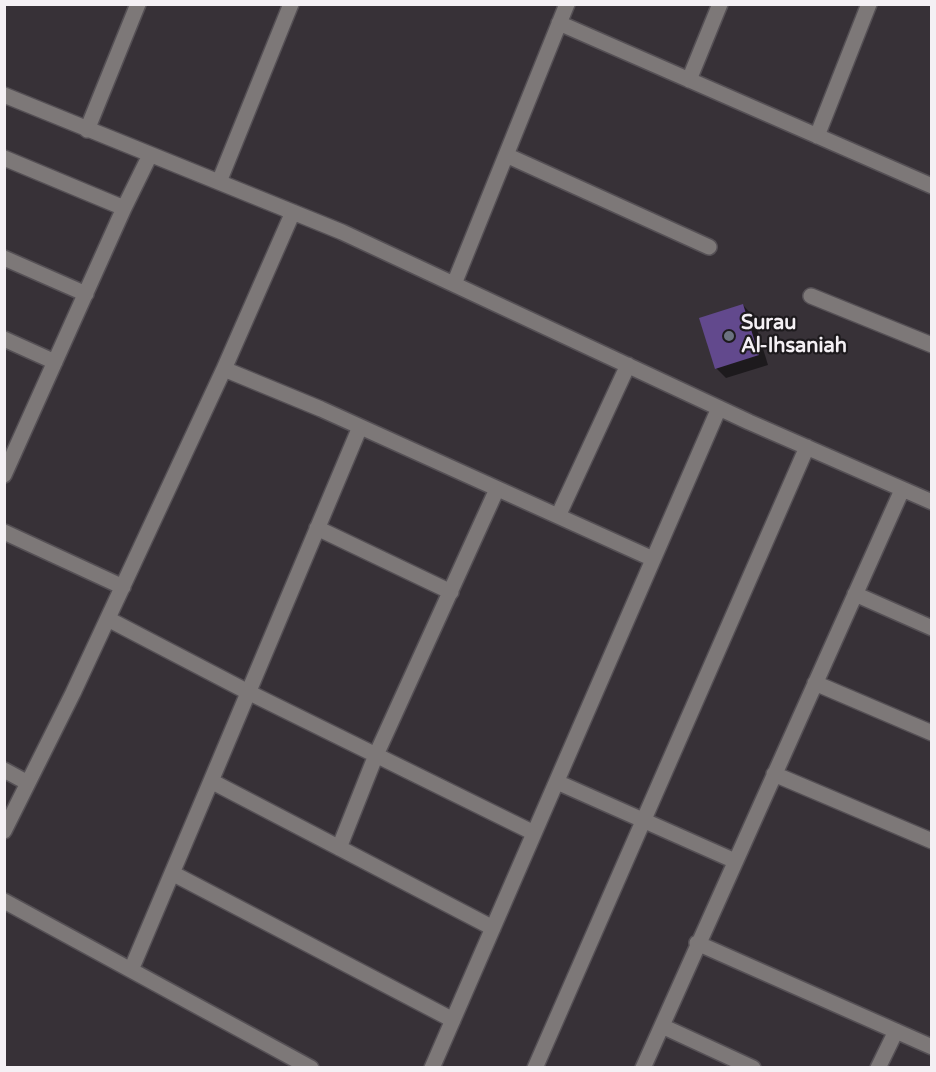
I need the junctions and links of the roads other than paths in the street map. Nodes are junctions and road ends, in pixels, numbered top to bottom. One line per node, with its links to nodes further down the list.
1 (138, 4): 9 (street)
2 (291, 4): 14 (street)
3 (567, 4): 6 (street)
4 (720, 4): 7 (street)
5 (868, 4): 10 (street)
6 (559, 23): 7 (street); 12 (street)
7 (689, 80): 10 (street)
8 (4, 95): 9 (street)
9 (87, 130): 11 (street)
10 (817, 136): 15 (street)
11 (150, 155): 14 (street); 16 (street)
12 (506, 155): 18 (street); 20 (street)
13 (4, 158): 16 (street)
14 (219, 182): 17 (street)
15 (932, 186)
16 (124, 208): 21 (street)
17 (293, 212): 20 (street); 27 (street)
18 (709, 247)
19 (4, 258): 21 (street)
20 (454, 284): 26 (street)
21 (86, 294): 25 (street)
22 (810, 296): 24 (street)
23 (4, 339): 25 (street)
24 (932, 345)
25 (55, 362): 31 (street)
26 (628, 365): 28 (street); 35 (street)
27 (224, 369): 29 (street); 39 (street)
28 (719, 408): 30 (street); 38 (street)
29 (360, 427): 32 (street); 36 (street)
30 (807, 447): 33 (street); 53 (street)
31 (4, 475)
32 (497, 489): 35 (street); 40 (street)
33 (902, 490): 34 (street); 41 (street)
34 (932, 502)
35 (558, 516): 38 (street)
36 (317, 528): 40 (street); 45 (street)
37 (4, 532): 39 (street)
38 (653, 559): 51 (street)
39 (123, 587): 42 (street)
40 (451, 592): 47 (street)
41 (855, 594): 43 (street); 44 (street)
42 (108, 619): 45 (street); 52 (street)
43 (932, 628)
44 (815, 683): 46 (street); 49 (street)
45 (248, 692): 47 (street); 50 (street)
46 (932, 733)
47 (376, 755): 55 (street); 57 (street)
48 (4, 770): 52 (street)
49 (774, 774): 56 (street); 58 (street)
50 (211, 781): 57 (street); 59 (street)
51 (556, 782): 53 (street); 55 (street)
52 (28, 783): 54 (street)
53 (643, 820): 58 (street); 70 (street)
54 (4, 831)
55 (534, 833): 61 (street)
56 (932, 841)
57 (339, 848): 61 (street)
58 (735, 861): 62 (street)
59 (172, 873): 63 (street); 64 (street)
60 (4, 901): 63 (street)
61 (493, 928): 64 (street)
62 (698, 944): 65 (street); 66 (street)
63 (131, 970): 68 (street)
64 (453, 1020): 69 (street)
65 (662, 1026): 71 (street); 72 (street)
66 (896, 1031): 67 (street); 73 (street)
67 (932, 1047)
68 (311, 1068)
69 (432, 1068)
70 (535, 1068)
71 (643, 1068)
72 (753, 1068)
73 (878, 1068)

